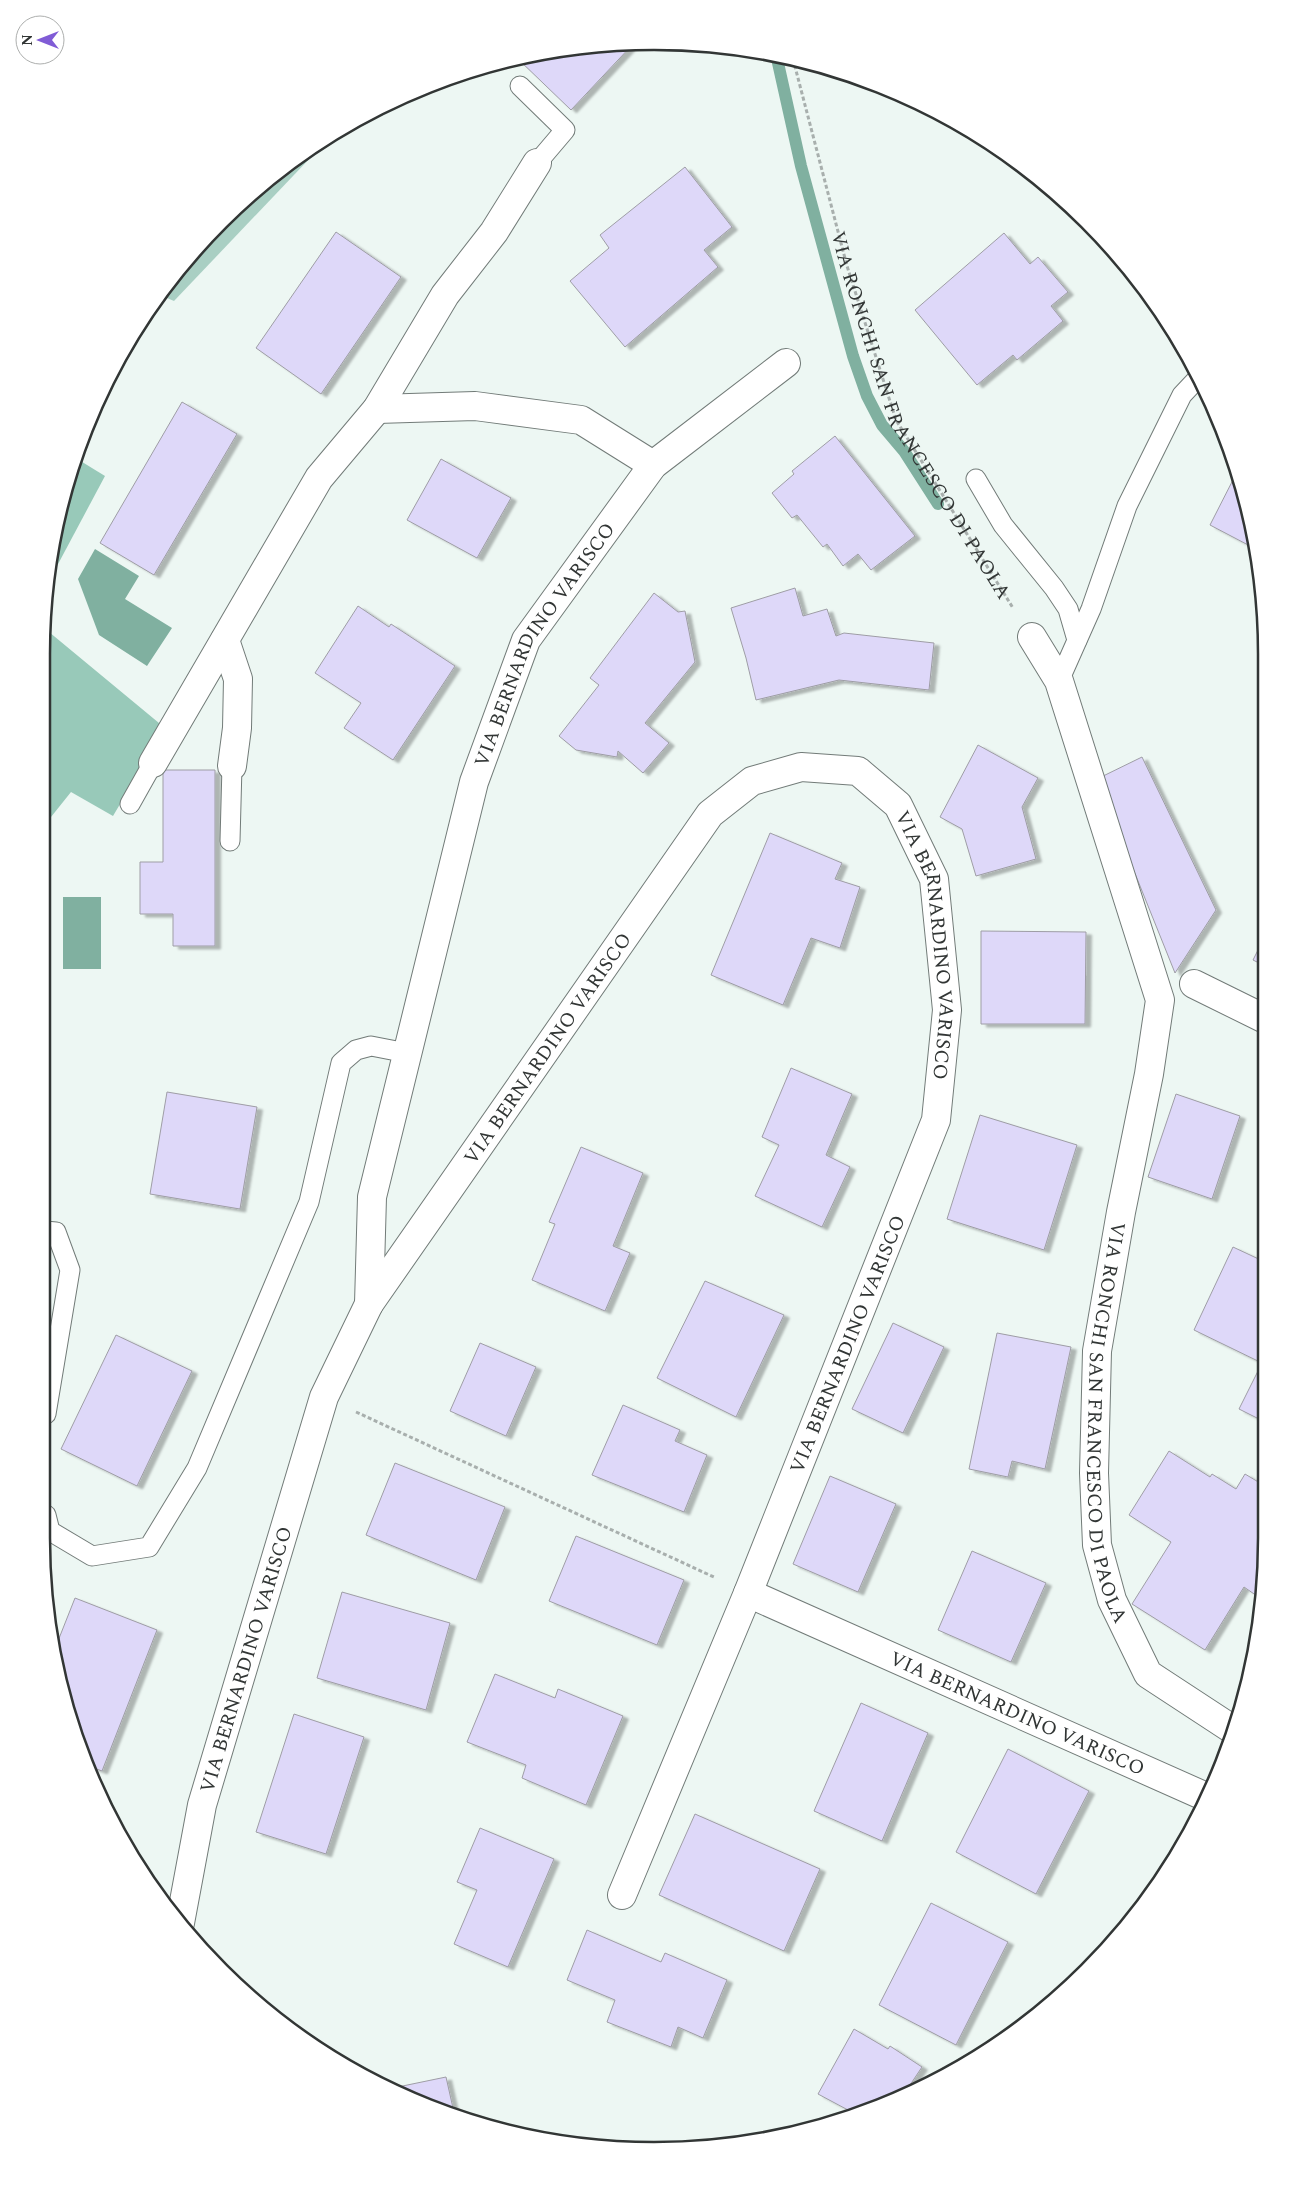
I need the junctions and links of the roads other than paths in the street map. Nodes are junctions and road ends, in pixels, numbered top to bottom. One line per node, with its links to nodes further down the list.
1 (520, 86): 2 (lane)
2 (537, 163): 5 (street)
3 (786, 363): 6 (street, VIA BERNARDINO VARISCO)
4 (1194, 383): 10 (lane)
5 (377, 409): 6 (street); 9 (street)
6 (653, 465): 18 (street, VIA BERNARDINO VARISCO)
7 (976, 479): 10 (lane)
8 (1032, 637): 11 (street, VIA RONCHI SAN FRANCESCO DI PAOLA)
9 (225, 640): 12 (street); 13 (street)
10 (1077, 640): 11 (lane)
11 (1059, 681): 24 (street, VIA RONCHI SAN FRANCESCO DI PAOLA)
12 (153, 763): 14 (lane)
13 (232, 766): 15 (lane)
14 (130, 804)
15 (230, 840)
16 (1194, 984): 17 (street)
17 (1258, 1016)
18 (407, 1053): 20 (street, VIA BERNARDINO VARISCO); 22 (lane)
19 (50, 1231): 21 (lane)
20 (369, 1304): 23 (street, VIA BERNARDINO VARISCO); 27 (street, VIA BERNARDINO VARISCO)
21 (50, 1390)
22 (50, 1531)
23 (748, 1593): 25 (street, VIA BERNARDINO VARISCO); 26 (street, VIA BERNARDINO VARISCO)
24 (1228, 1725)
25 (1201, 1795)
26 (622, 1895)
27 (182, 1914)

